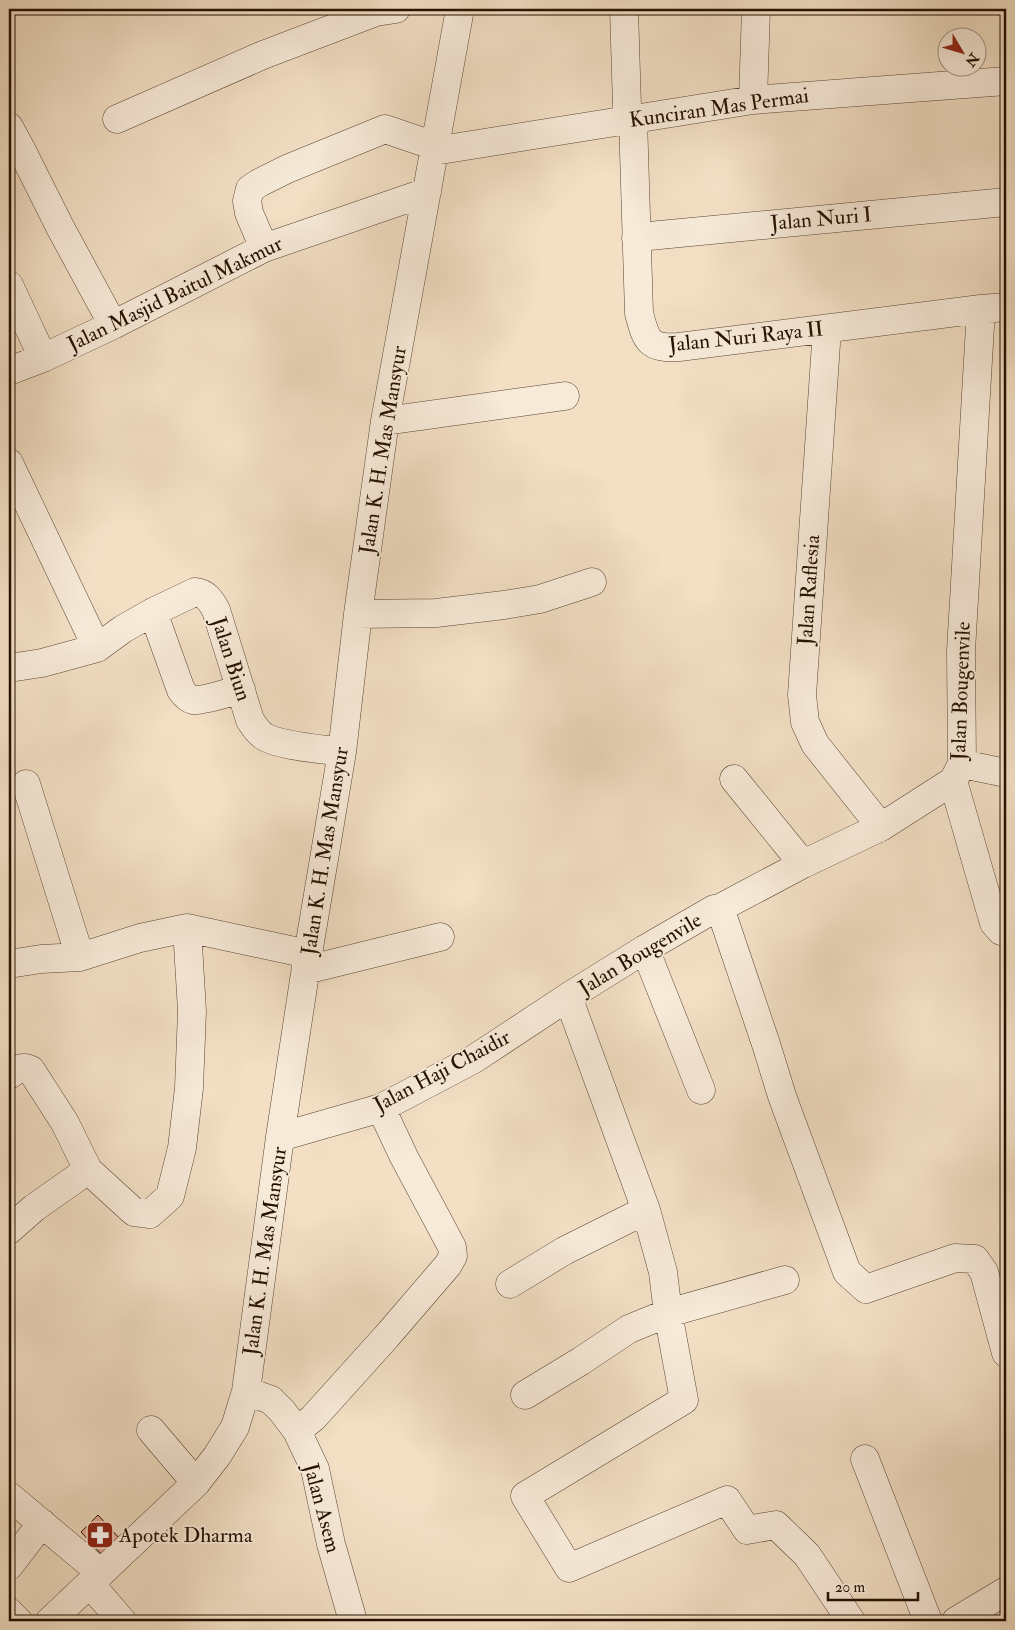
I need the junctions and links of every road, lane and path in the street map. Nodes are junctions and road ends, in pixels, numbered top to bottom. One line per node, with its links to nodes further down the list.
1 (396, 9): 7 (street)
2 (460, 9): 10 (street, Jalan K. H. Mas Mansyur)
3 (624, 9): 8 (street, Jalan Nuri Raya II)
4 (756, 9): 6 (street)
5 (1006, 81): 6 (street, Kunciran Mas Permai)
6 (753, 100): 8 (street, Kunciran Mas Permai)
7 (117, 119)
8 (633, 119): 10 (street, Kunciran Mas Permai); 13 (street, Jalan Nuri Raya II)
9 (9, 128): 17 (street)
10 (434, 148): 11 (street, Jalan K. H. Mas Mansyur); 14 (street)
11 (427, 192): 14 (street, Jalan Masjid Baitul Makmur); 22 (street, Jalan K. H. Mas Mansyur)
12 (1006, 202): 13 (street, Jalan Nuri I)
13 (636, 238): 18 (street, Jalan Nuri Raya II)
14 (264, 248): 17 (street, Jalan Masjid Baitul Makmur)
15 (9, 285): 19 (street)
16 (994, 308): 18 (street, Jalan Nuri Raya II); 31 (street, Jalan Bougenvile)
17 (113, 325): 19 (street, Jalan Masjid Baitul Makmur)
18 (827, 329): 35 (street, Jalan Raflesia)
19 (43, 358): 20 (street, Jalan Masjid Baitul Makmur)
20 (9, 371)
21 (565, 396): 22 (street)
22 (385, 421): 26 (street, Jalan K. H. Mas Mansyur)
23 (9, 463): 27 (street)
24 (592, 582): 26 (street)
25 (153, 612): 27 (street, Jalan Biun); 29 (street); 29 (street, Jalan Biun)
26 (358, 614): 30 (street, Jalan K. H. Mas Mansyur)
27 (97, 648): 28 (street, Jalan Biun)
28 (9, 668)
29 (241, 689): 30 (street, Jalan Biun)
30 (342, 752): 43 (street, Jalan K. H. Mas Mansyur)
31 (958, 772): 32 (street); 35 (street, Jalan Bougenvile); 39 (street)
32 (1006, 773)
33 (734, 779): 36 (street)
34 (26, 784): 42 (street)
35 (881, 827): 36 (street, Jalan Bougenvile)
36 (803, 864): 37 (street, Jalan Bougenvile)
37 (720, 908): 41 (street, Jalan Bougenvile); 56 (street)
38 (187, 928): 42 (street); 43 (street); 50 (street)
39 (1006, 932)
40 (440, 936): 43 (street)
41 (645, 949): 45 (street, Jalan Bougenvile); 47 (street)
42 (80, 957): 44 (street)
43 (307, 962): 49 (street, Jalan K. H. Mas Mansyur)
44 (9, 964)
45 (568, 997): 48 (street, Jalan Haji Chaidir); 51 (street)
46 (9, 1075): 50 (street)
47 (701, 1090)
48 (381, 1108): 49 (street, Jalan Haji Chaidir); 60 (street)
49 (280, 1137): 57 (street, Jalan K. H. Mas Mansyur)
50 (88, 1170): 52 (street)
51 (646, 1210): 54 (street); 55 (street)
52 (9, 1230)
53 (785, 1280): 55 (street)
54 (510, 1284)
55 (668, 1313): 58 (street); 73 (street)
56 (1006, 1353)
57 (246, 1390): 60 (street, Jalan Asem); 62 (street, Jalan K. H. Mas Mansyur)
58 (525, 1395)
59 (151, 1430): 62 (street)
60 (296, 1431): 72 (street, Jalan Asem)
61 (865, 1459): 74 (street)
62 (196, 1483): 66 (street, Jalan K. H. Mas Mansyur)
63 (9, 1496): 64 (street)
64 (42, 1523): 65 (street); 66 (street)
65 (9, 1566)
66 (95, 1579): 70 (street, Jalan K. H. Mas Mansyur); 71 (street)
67 (1006, 1591): 75 (street)
68 (9, 1612): 69 (street)
69 (18, 1621)
70 (50, 1621)
71 (122, 1621)
72 (353, 1621)
73 (851, 1621)
74 (928, 1621)
75 (956, 1621)

